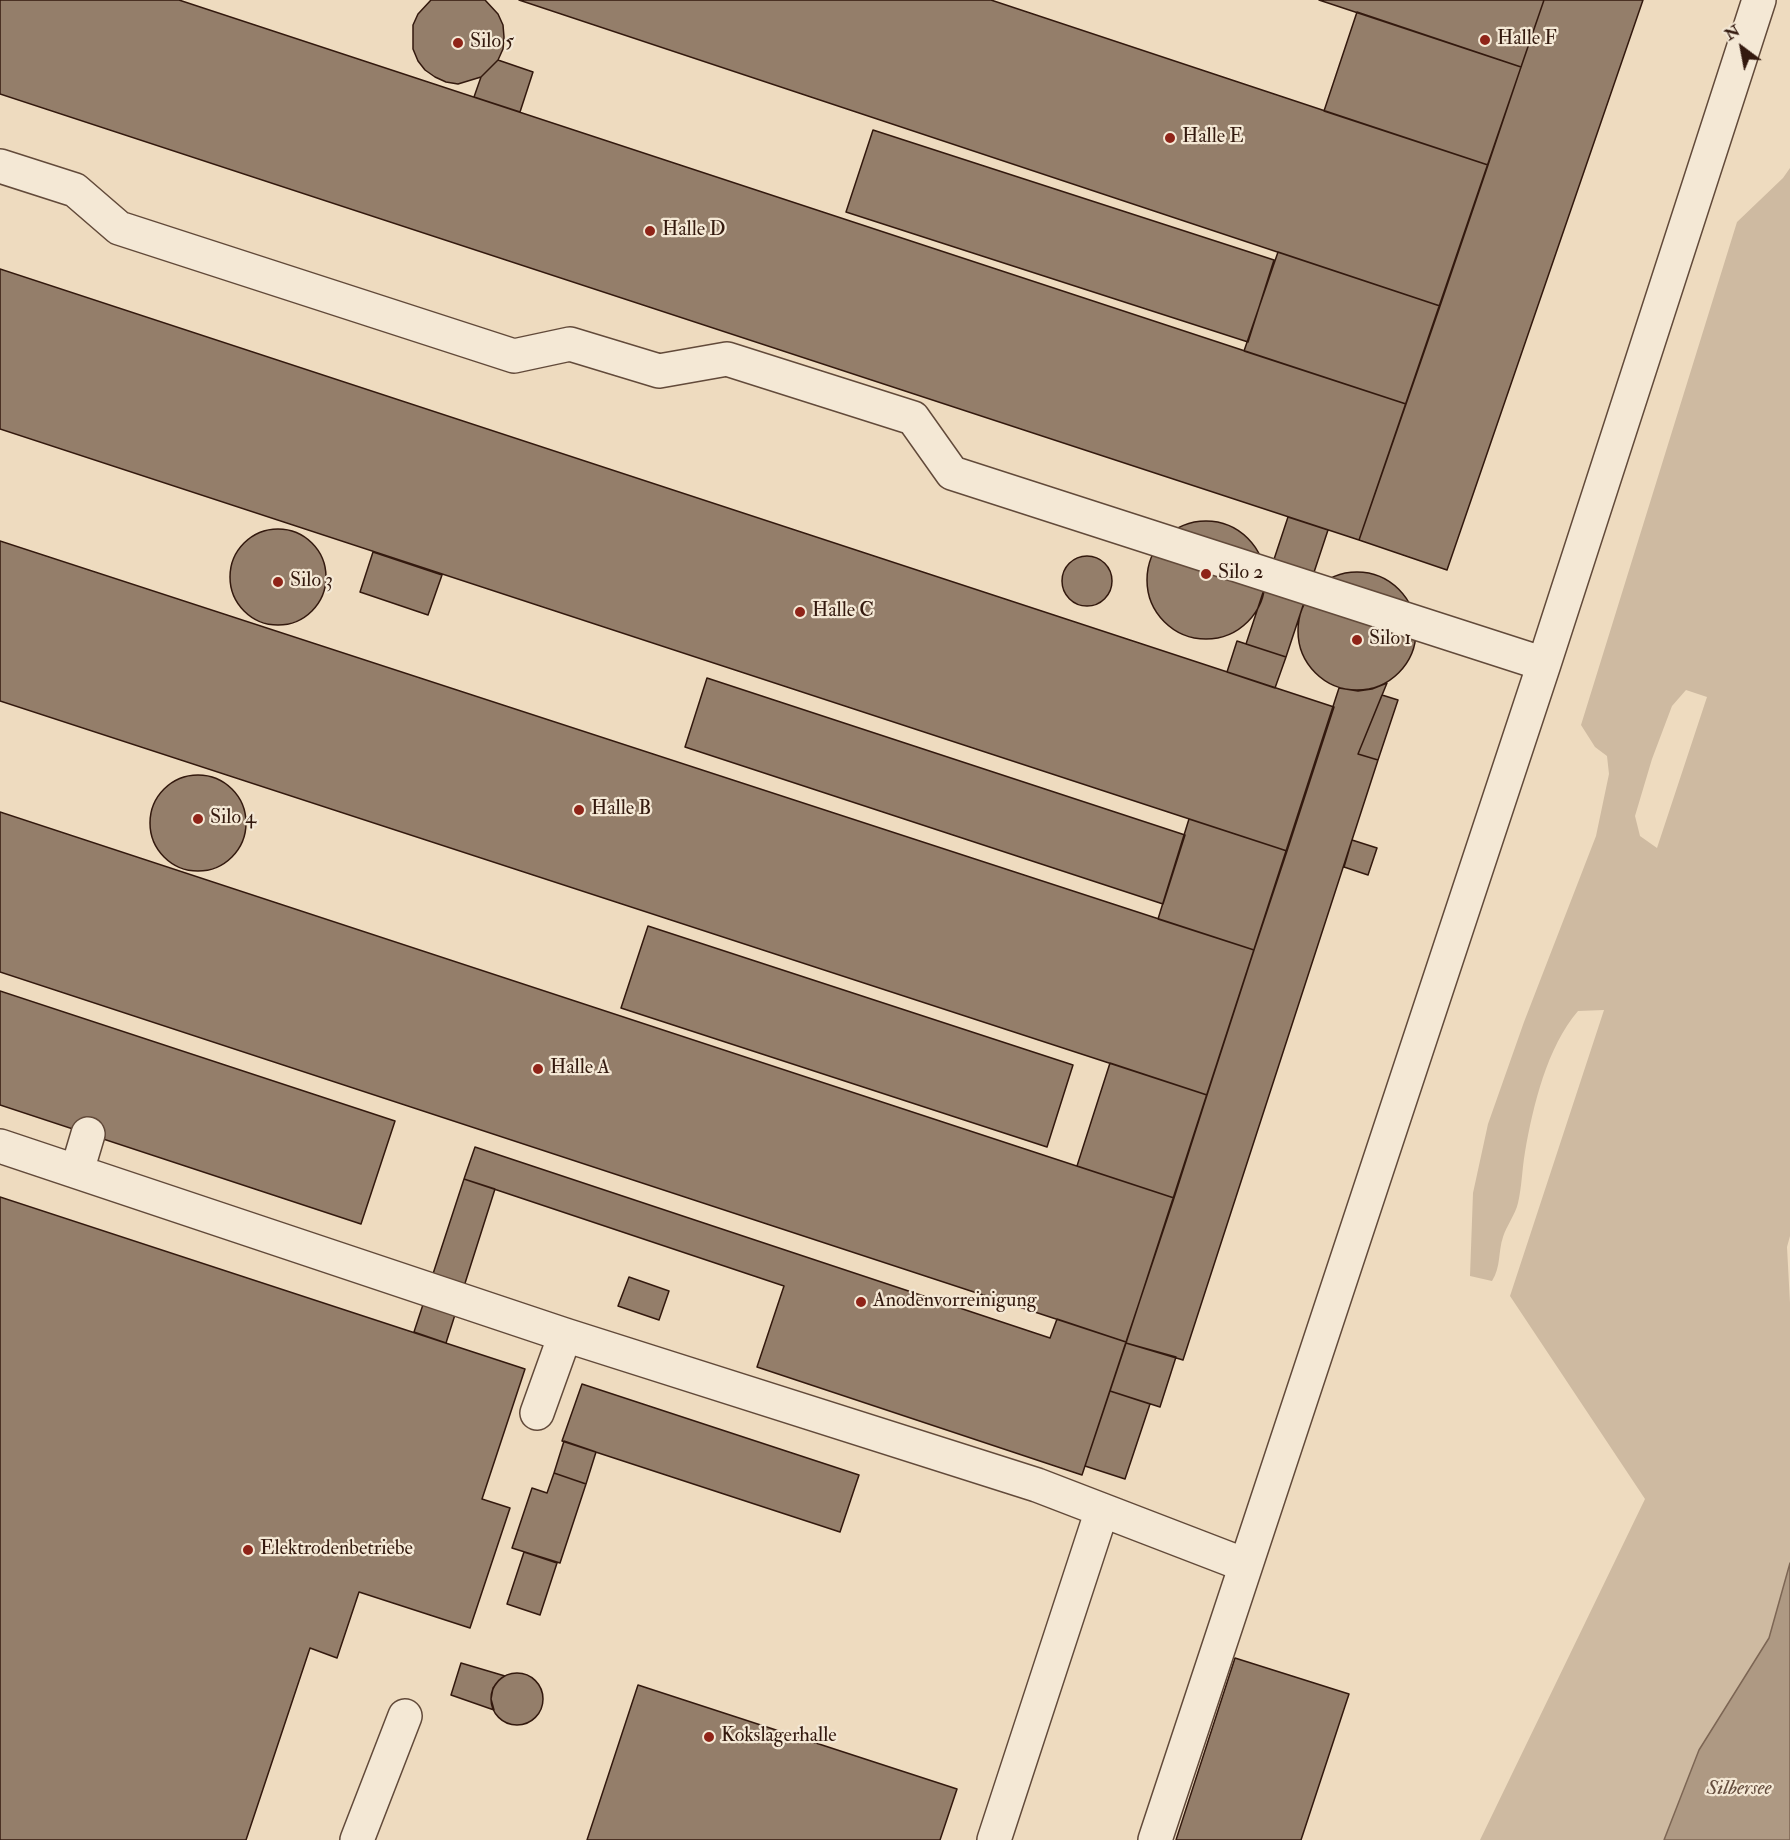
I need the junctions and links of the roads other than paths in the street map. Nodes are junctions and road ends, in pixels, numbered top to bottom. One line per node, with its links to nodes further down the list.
1 (1760, 0): 3 (lane)
2 (0, 166): 3 (lane)
3 (1544, 664): 10 (lane)
4 (88, 1134): 6 (lane)
5 (0, 1146): 6 (lane)
6 (77, 1171): 7 (lane)
7 (565, 1335): 8 (lane); 9 (lane)
8 (537, 1413)
9 (1102, 1510): 10 (lane); 13 (lane)
10 (1245, 1565): 14 (lane)
11 (405, 1716): 12 (lane)
12 (357, 1840)
13 (994, 1840)
14 (1155, 1840)

